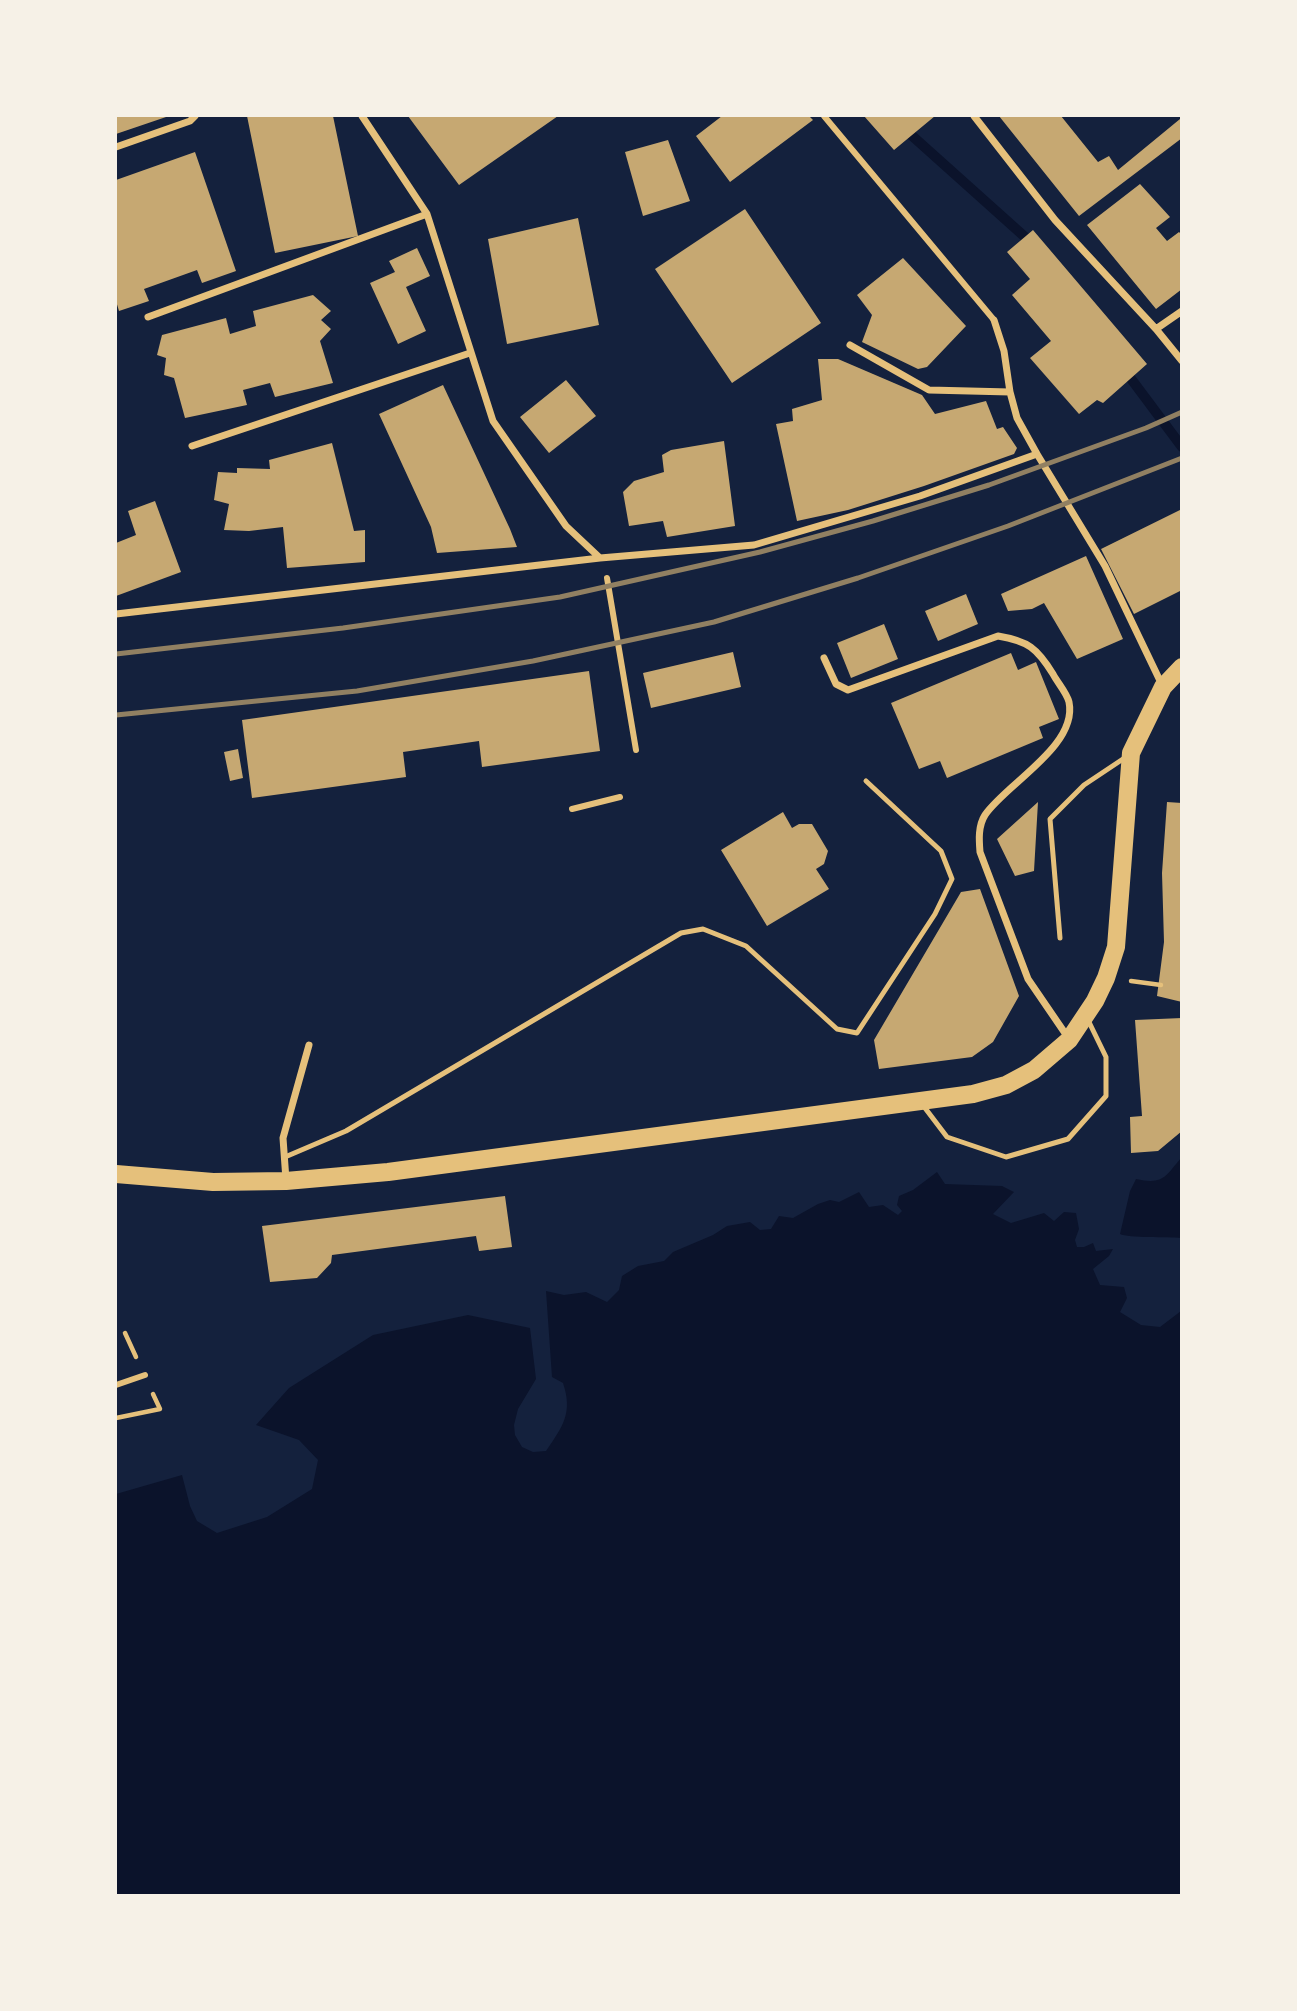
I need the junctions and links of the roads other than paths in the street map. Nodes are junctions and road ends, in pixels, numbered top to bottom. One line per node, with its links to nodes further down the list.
1 (195, 116): 5 (street)
2 (362, 116): 6 (street)
3 (824, 116): 9 (street)
4 (974, 116): 10 (street)
5 (116, 147)
6 (426, 214): 8 (street); 12 (street)
7 (1181, 311): 10 (street)
8 (148, 317)
9 (994, 320): 14 (street)
10 (1156, 329): 13 (street)
11 (850, 345): 14 (street)
12 (470, 353): 15 (street); 17 (street)
13 (1181, 361)
14 (1010, 392): 16 (street)
15 (192, 446)
16 (1037, 454): 17 (street); 22 (street)
17 (600, 558): 19 (street)
18 (607, 579): 23 (street)
19 (116, 614)
20 (824, 659): 30 (street)
21 (1181, 667): 22 (main road)
22 (1163, 687): 24 (main road)
23 (636, 750)
24 (1131, 753): 28 (lane); 29 (main road)
25 (866, 781): 33 (lane)
26 (620, 797): 27 (street)
27 (572, 809)
28 (1060, 938)
29 (1086, 1016): 30 (main road); 32 (lane)
30 (1069, 1040): 32 (main road)
31 (309, 1045): 33 (street)
32 (920, 1102): 35 (main road)
33 (285, 1157): 35 (street)
34 (116, 1174): 35 (main road)
35 (286, 1181)
36 (145, 1376): 37 (street)
37 (116, 1385)

